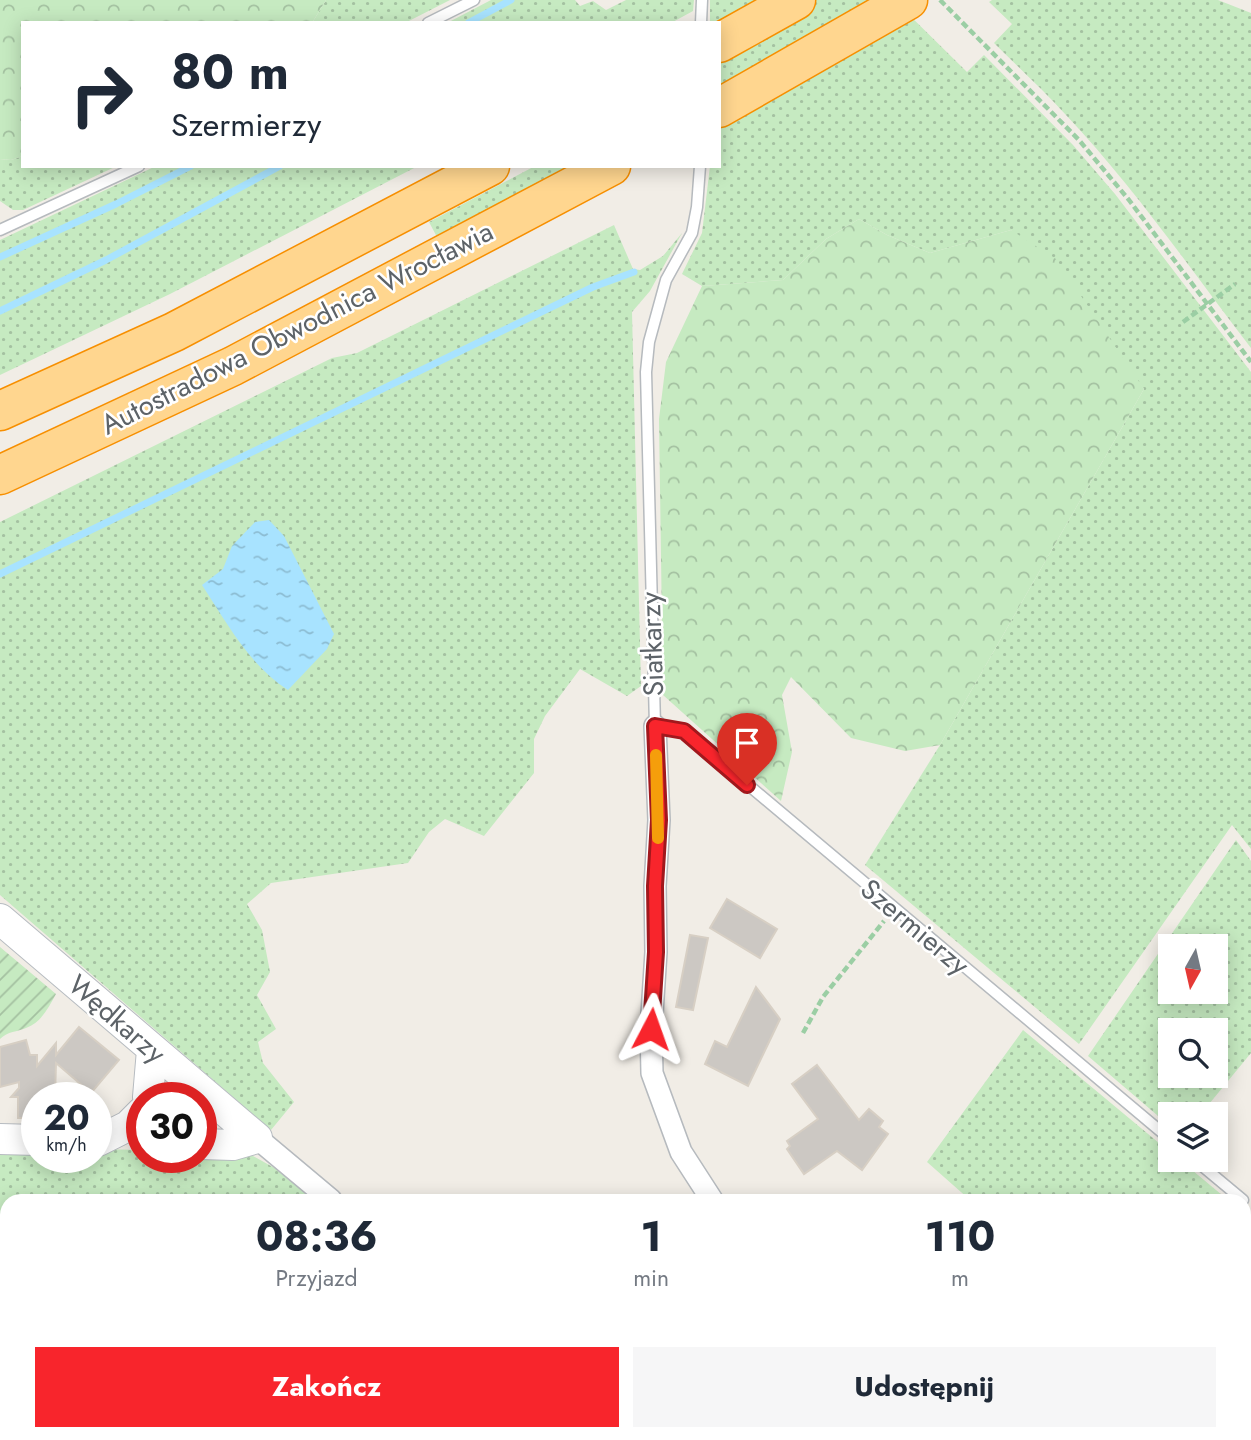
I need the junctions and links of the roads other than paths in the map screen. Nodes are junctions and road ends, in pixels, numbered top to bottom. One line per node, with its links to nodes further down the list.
1 (474, 0): 5 (lane)
2 (702, 0): 6 (lane)
3 (796, 0): 7 (highway)
4 (908, 0): 8 (highway)
5 (432, 21)
6 (701, 21)
7 (721, 42)
8 (721, 107)
9 (135, 168): 13 (lane)
10 (486, 168): 14 (highway, Autostradowa Obwodnica Wrocławia)
11 (700, 168): 16 (lane, Siatkarzy)
12 (601, 172): 15 (highway, Autostradowa Obwodnica Wrocławia)
13 (0, 230)
14 (0, 411)
15 (0, 475)
16 (655, 726): 20 (lane, Szermierzy); 27 (street, Siatkarzy)
17 (0, 919): 18 (street, Wędkarzy)
18 (152, 1050): 19 (street); 21 (street, Wędkarzy)
19 (149, 1082)
20 (1158, 1129)
21 (257, 1138): 24 (street); 26 (street, Wędkarzy)
22 (0, 1139): 23 (street)
23 (21, 1140)
24 (217, 1144)
25 (1209, 1172): 28 (lane)
26 (324, 1194)
27 (708, 1194)
28 (1236, 1194)

